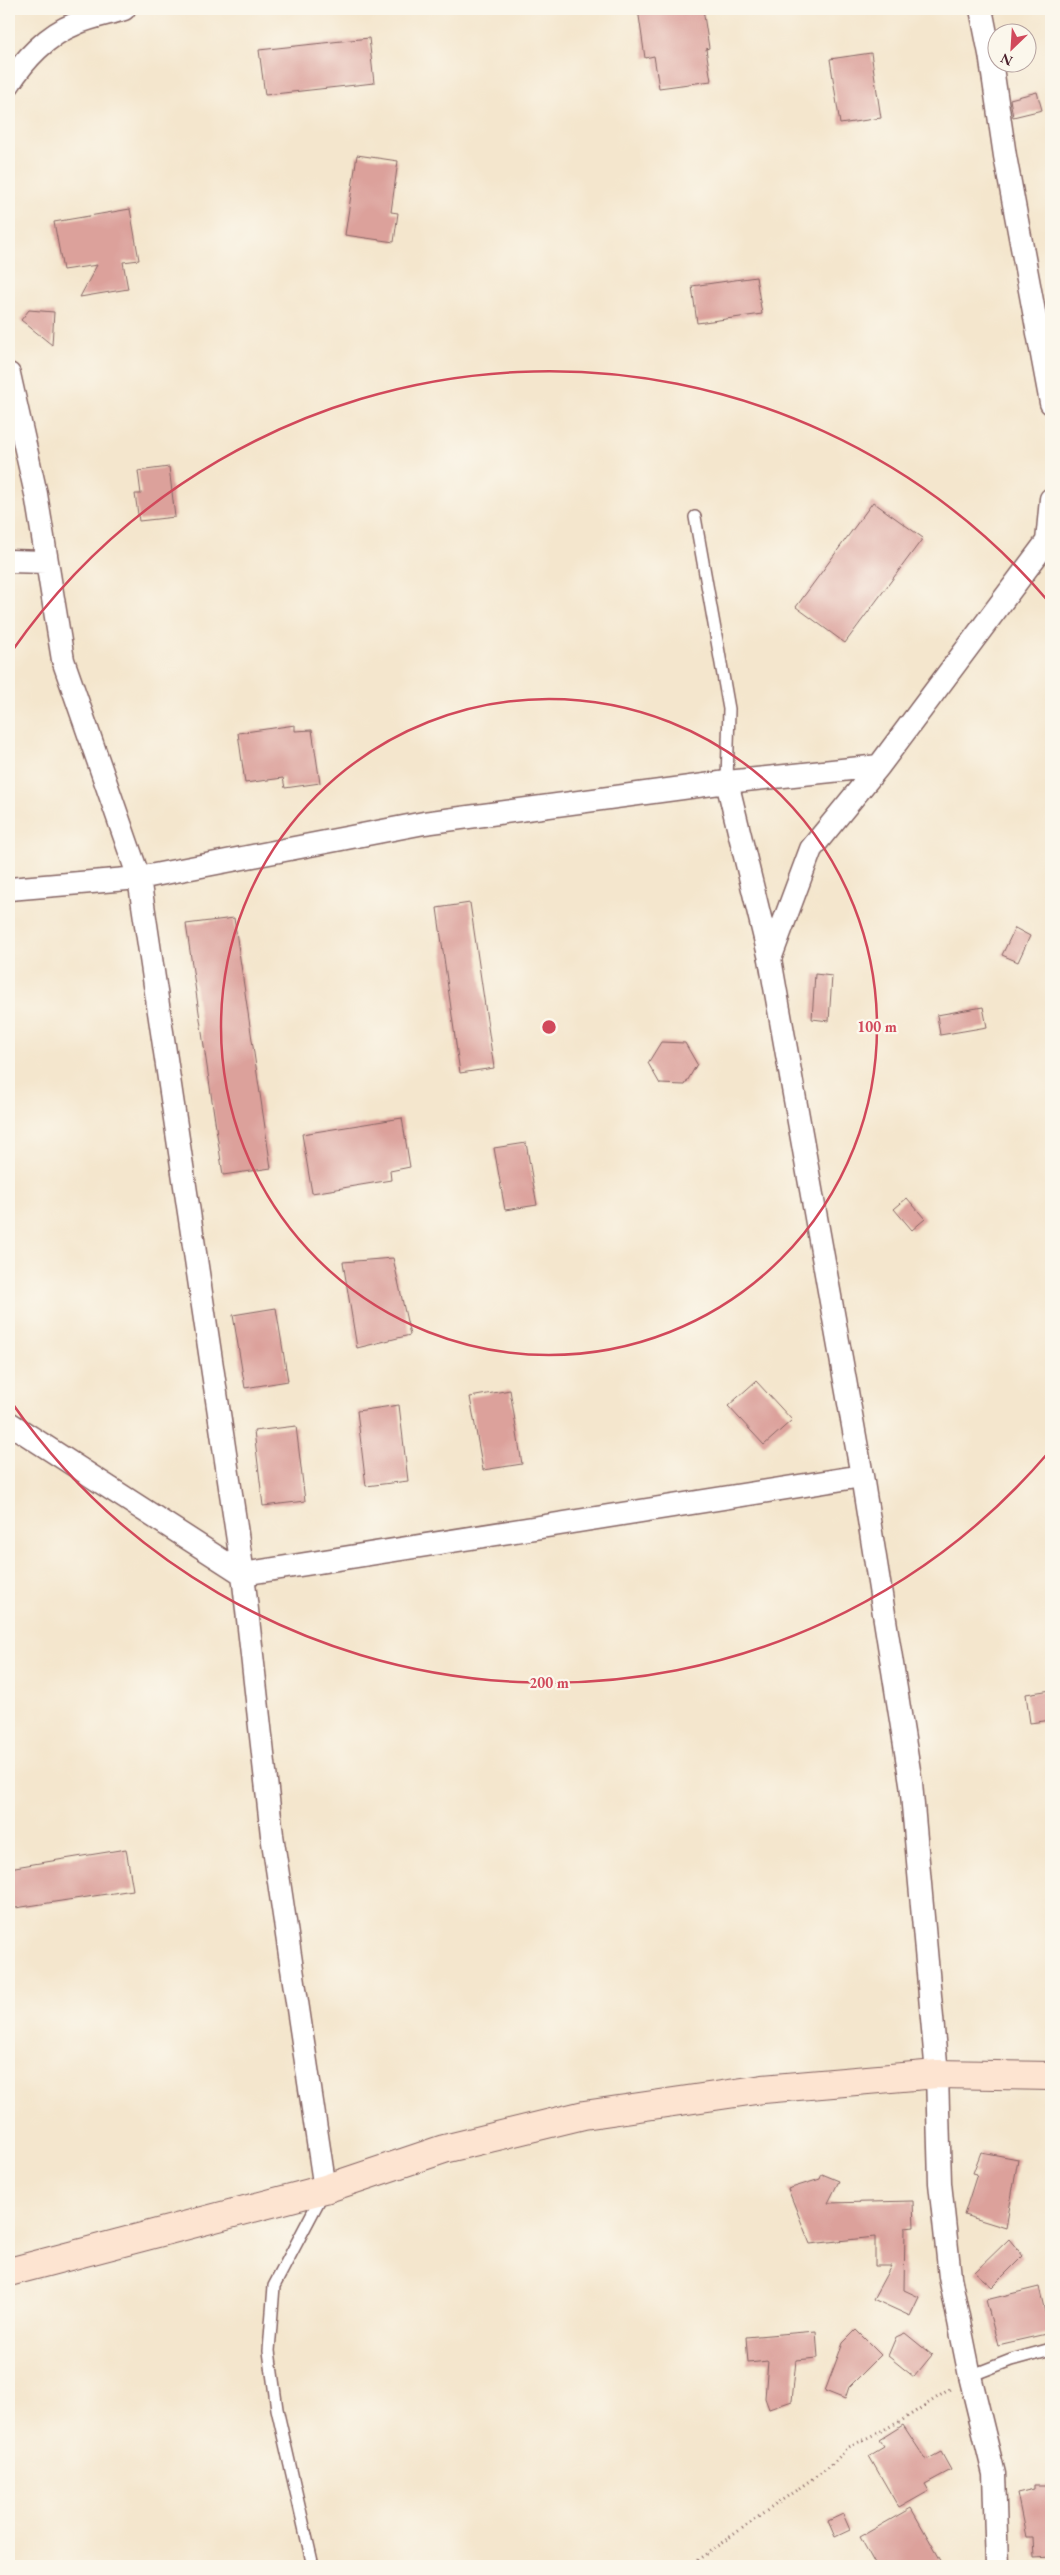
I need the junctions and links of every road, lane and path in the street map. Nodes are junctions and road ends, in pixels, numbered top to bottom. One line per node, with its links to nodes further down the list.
1 (124, 9): 3 (street)
2 (981, 9): 5 (street)
3 (9, 84)
4 (9, 374): 6 (street)
5 (1051, 403)
6 (13, 414): 11 (street)
7 (1051, 499): 9 (street)
8 (695, 517): 13 (lane)
9 (1049, 539): 12 (street)
10 (9, 561): 11 (street)
11 (46, 562): 14 (street)
12 (879, 766): 13 (street); 16 (street)
13 (727, 782): 14 (street); 16 (street)
14 (139, 878): 15 (street); 19 (street)
15 (9, 889)
16 (770, 958): 18 (street)
17 (9, 1423): 19 (street)
18 (862, 1476): 19 (street); 20 (street)
19 (243, 1574): 22 (street)
20 (937, 2074): 21 (main road); 22 (main road); 25 (street)
21 (1051, 2076)
22 (325, 2189): 23 (main road); 26 (lane)
23 (9, 2272)
24 (1051, 2349): 25 (lane)
25 (970, 2376): 27 (path); 28 (street)
26 (314, 2566)
27 (689, 2566)
28 (997, 2566)

